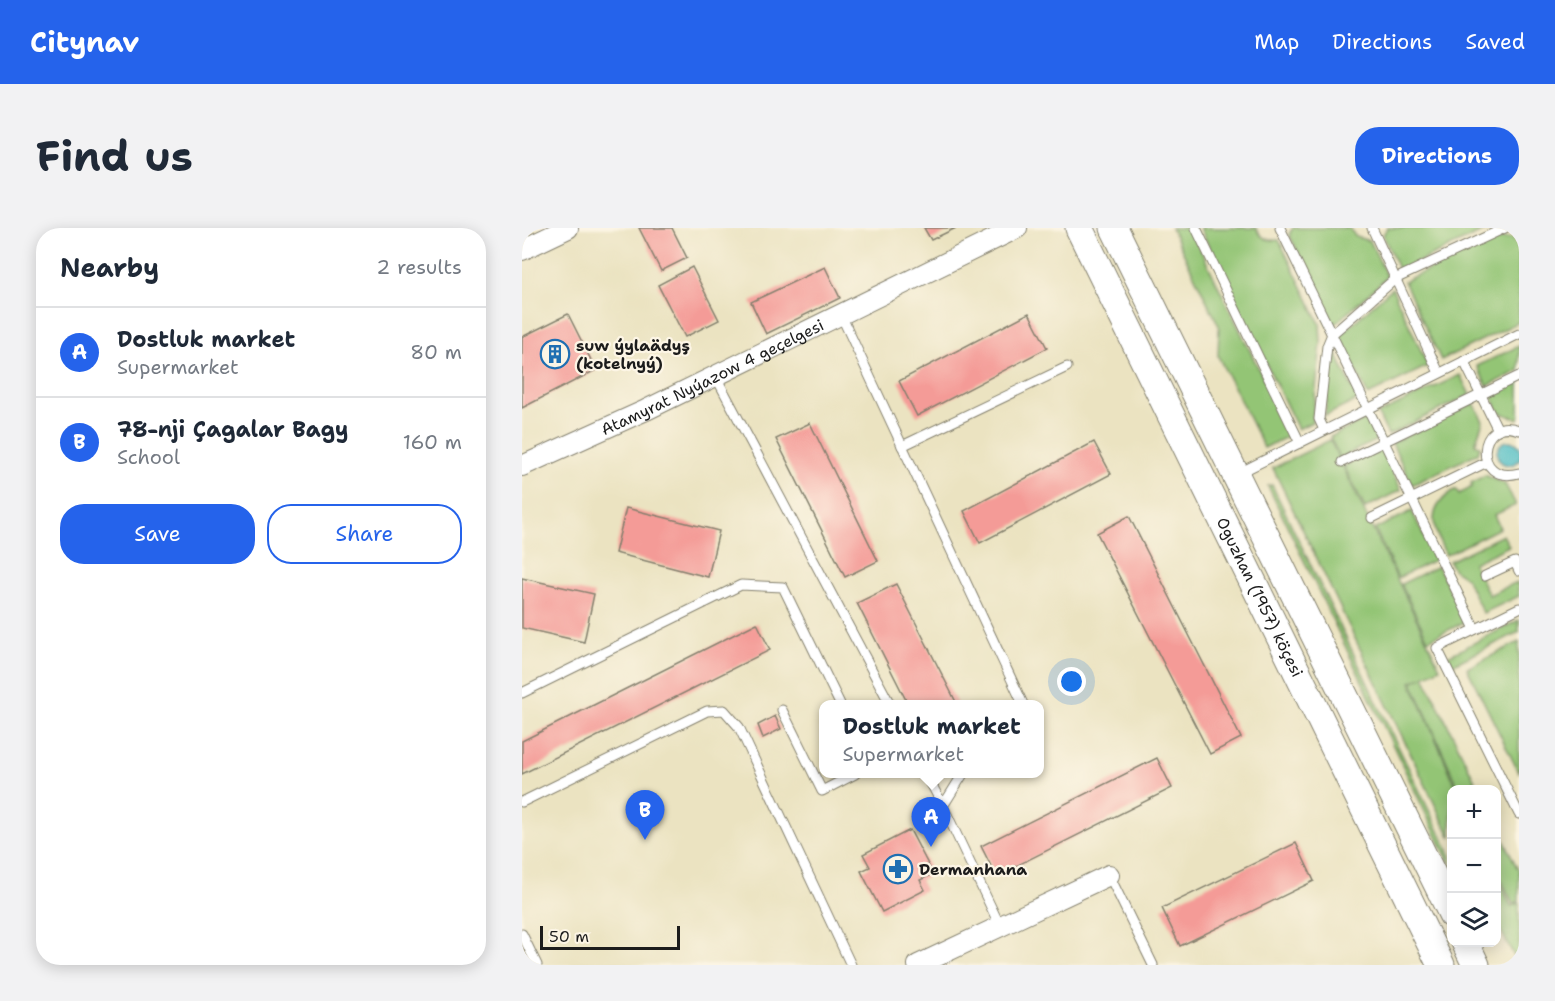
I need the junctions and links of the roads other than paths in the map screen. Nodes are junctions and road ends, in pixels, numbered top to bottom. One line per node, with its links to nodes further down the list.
1 (568, 228): 11 (street)
2 (1017, 228): 13 (street, Atamyrat Nyýazow 4 geçelgesi)
3 (1079, 228): 60 (main road, Oguzhan (1957) köçesi)
4 (1114, 228): 33 (main road, Oguzhan (1957) köçesi)
5 (1196, 228): 27 (lane)
6 (1280, 228): 14 (lane)
7 (1372, 228): 12 (lane)
8 (1505, 228): 12 (lane)
9 (1517, 228): 10 (lane)
10 (1519, 232)
11 (522, 250)
12 (1395, 279): 14 (lane); 18 (lane)
13 (840, 314): 19 (street, Atamyrat Nyýazow 4 geçelgesi); 28 (lane)
14 (1332, 334): 22 (lane); 23 (lane)
15 (1519, 334): 16 (lane)
16 (1464, 361): 18 (lane); 21 (lane)
17 (1066, 367): 28 (lane)
18 (1439, 374): 22 (lane)
19 (715, 375): 31 (street, Atamyrat Nyýazow 4 geçelgesi); 42 (lane)
20 (1519, 376): 21 (lane)
21 (1480, 395): 24 (lane); 26 (lane)
22 (1368, 409): 23 (lane); 26 (lane)
23 (1324, 430): 27 (lane)
24 (1498, 430): 25 (lane); 30 (lane)
25 (1519, 430)
26 (1384, 441): 29 (lane); 34 (lane)
27 (1300, 442): 33 (lane)
28 (902, 446): 43 (lane)
29 (1342, 462)
30 (1487, 462): 32 (lane); 34 (lane)
31 (522, 466)
32 (1519, 473)
33 (1236, 474): 52 (main road, Oguzhan (1957) köçesi)
34 (1412, 498): 35 (lane); 39 (lane)
35 (1372, 518)
36 (1519, 571): 37 (lane)
37 (1485, 576)
38 (1519, 608): 39 (lane)
39 (1475, 629): 50 (lane)
40 (522, 693): 41 (lane)
41 (838, 700)
42 (887, 700)
43 (1021, 700)
44 (782, 710): 45 (lane)
45 (847, 778)
46 (928, 778): 49 (lane)
47 (960, 778): 49 (lane)
48 (522, 802): 57 (lane)
49 (943, 806): 53 (lane)
50 (1519, 814)
51 (1108, 875): 53 (street); 59 (lane)
52 (1447, 904)
53 (1000, 926): 58 (street)
54 (522, 934): 56 (lane)
55 (1467, 947): 61 (main road)
56 (537, 965)
57 (851, 965)
58 (918, 965)
59 (1153, 965)
60 (1441, 965)
61 (1476, 965)

